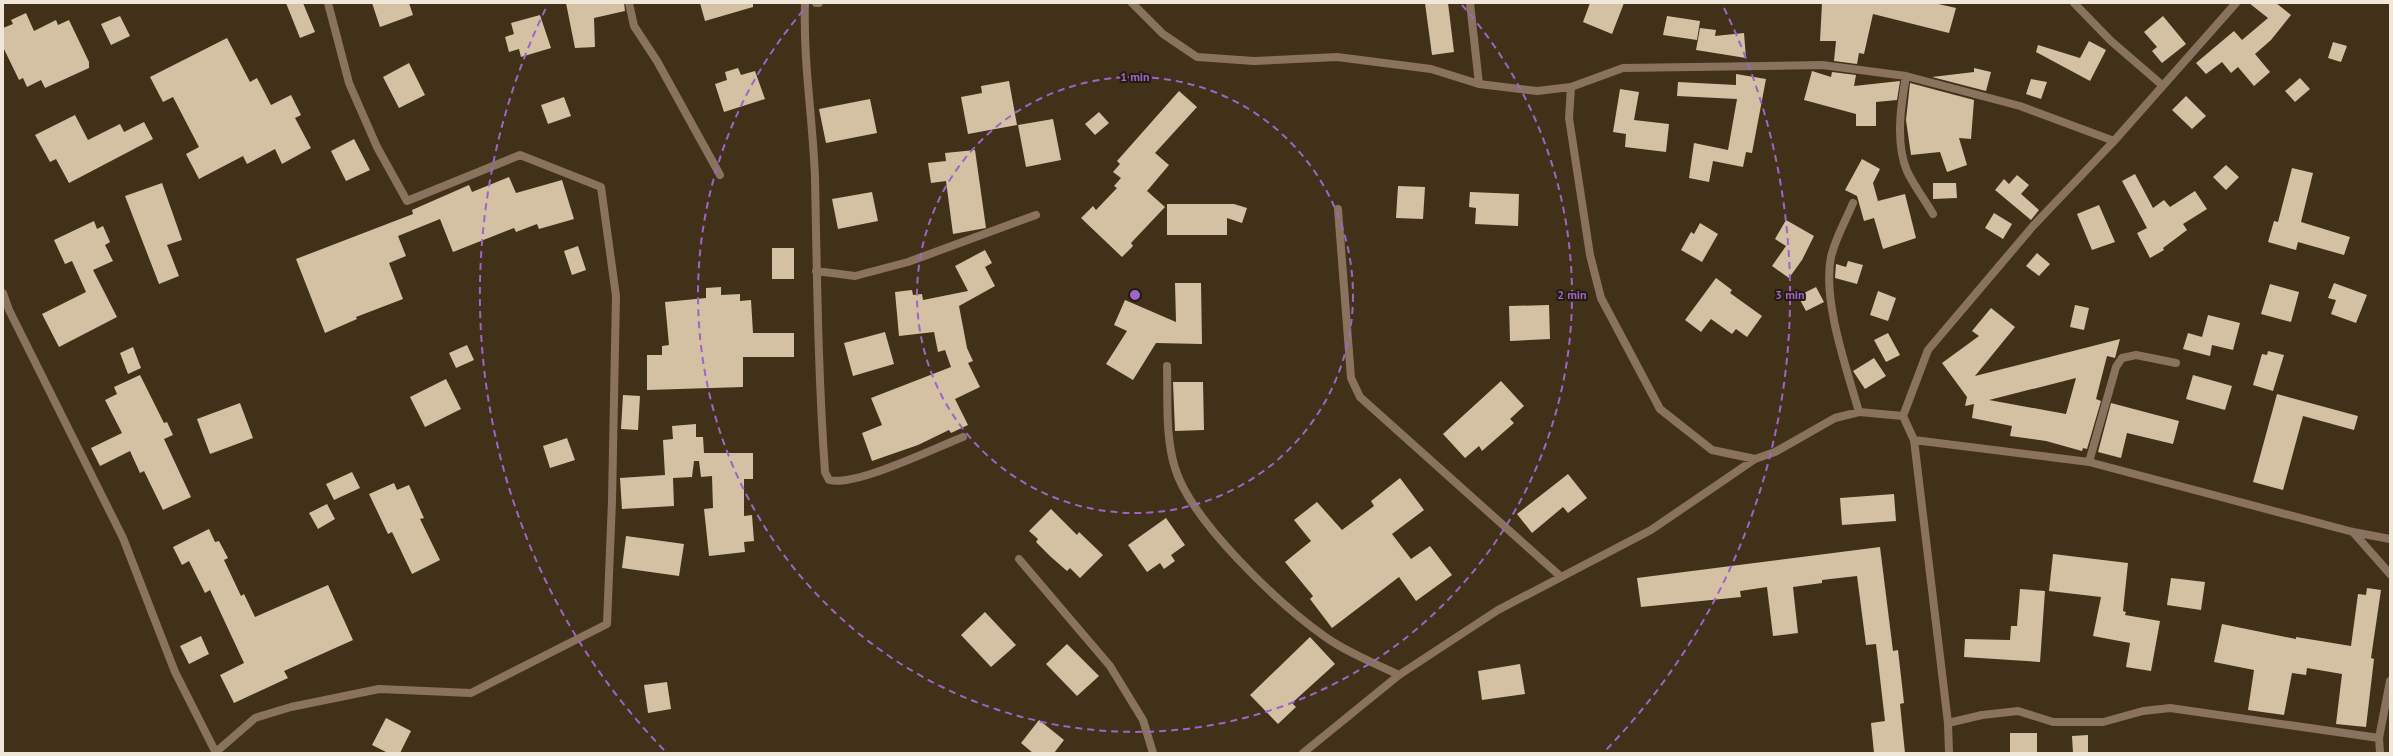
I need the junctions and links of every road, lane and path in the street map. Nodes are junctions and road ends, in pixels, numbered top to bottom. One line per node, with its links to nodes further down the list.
1 (328, 3): 37 (street)
2 (629, 3): 13 (street)
3 (805, 3): 18 (street)
4 (1132, 3): 9 (street)
5 (1470, 3): 9 (street)
6 (2074, 3): 10 (street)
7 (2236, 3): 10 (street)
8 (1906, 76): 11 (street); 12 (street); 16 (street)
9 (1479, 84): 11 (street)
10 (2162, 85): 12 (street)
11 (1571, 87): 26 (street)
12 (2114, 141): 23 (street)
13 (720, 175)
14 (1852, 203): 22 (street)
15 (1338, 209): 32 (street)
16 (1933, 214)
17 (1036, 215): 18 (street)
18 (816, 270): 24 (street)
19 (3, 293): 37 (street)
20 (2176, 363): 27 (street)
21 (1166, 366): 33 (street)
22 (1859, 412): 23 (street); 26 (street)
23 (1903, 416): 25 (street)
24 (963, 437)
25 (1914, 440): 27 (street); 35 (street)
26 (1755, 459): 32 (street)
27 (2089, 462): 28 (street)
28 (2353, 532): 29 (street); 31 (street)
29 (2390, 539)
30 (1019, 559): 38 (street)
31 (2390, 574)
32 (1560, 576): 33 (street)
33 (1399, 675): 39 (street)
34 (2390, 681): 36 (street)
35 (1948, 723): 36 (street); 40 (street)
36 (2379, 738): 41 (street)
37 (216, 752)
38 (1153, 753)
39 (1303, 753)
40 (1949, 753)
41 (2380, 753)

